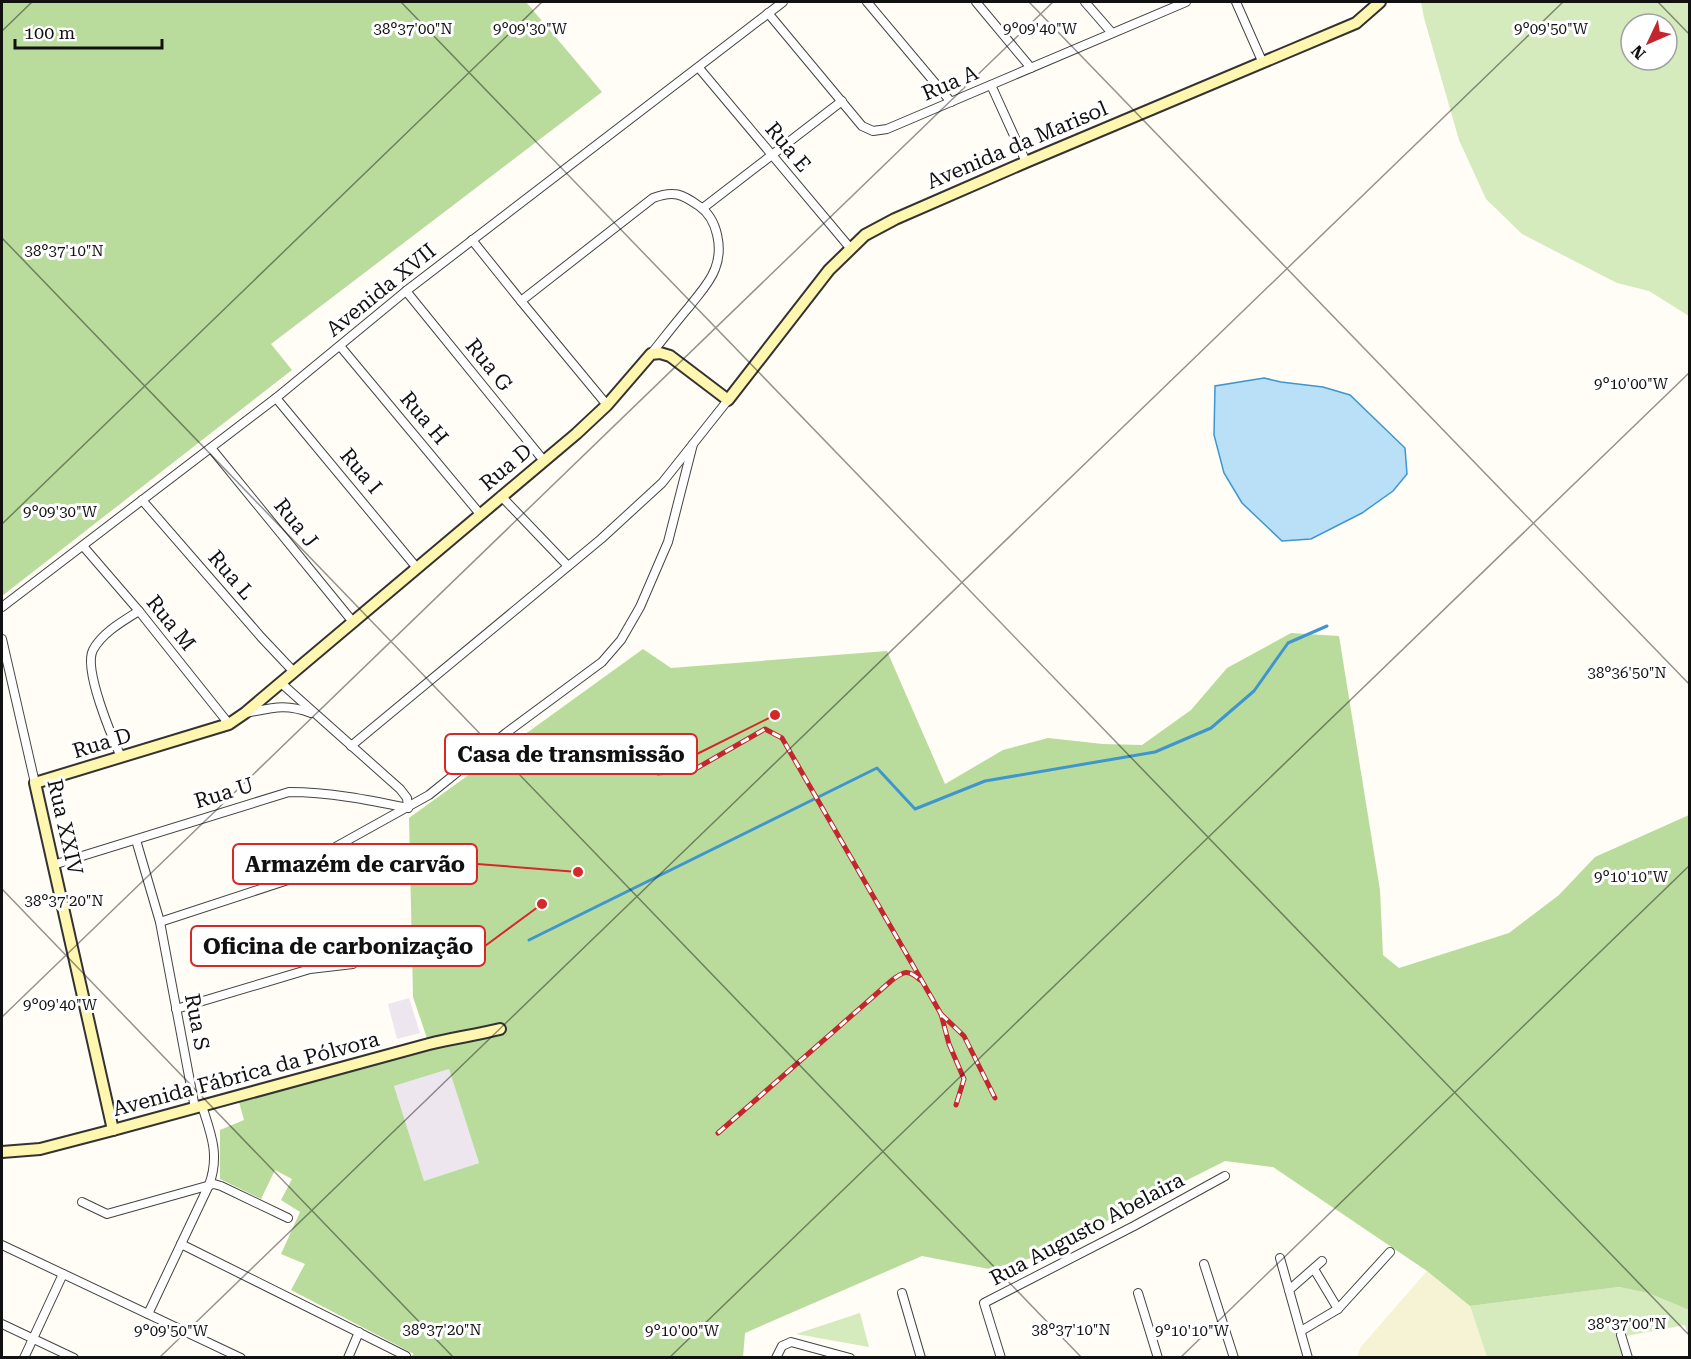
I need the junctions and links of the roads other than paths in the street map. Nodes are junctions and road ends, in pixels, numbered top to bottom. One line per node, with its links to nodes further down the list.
1 (783, 2): 8 (street, Avenida XVII)
2 (867, 2): 15 (street)
3 (976, 2): 12 (street)
4 (1085, 2): 9 (street)
5 (1186, 2): 9 (street, Rua A)
6 (1236, 2): 10 (street)
7 (1380, 2): 10 (street, Avenida da Marisol)
8 (768, 13): 11 (street, Avenida XVII); 14 (street, Rua A)
9 (1112, 33): 12 (street, Rua A)
10 (1262, 62): 17 (street, Avenida da Marisol)
11 (699, 68): 16 (street, Rua E); 19 (street, Avenida XVII)
12 (1031, 68): 13 (street, Rua A)
13 (991, 85): 15 (street, Rua A); 17 (street)
14 (842, 101): 15 (street, Rua A); 16 (street)
15 (951, 102)
16 (772, 155): 18 (street); 20 (street, Rua E)
17 (1026, 162): 20 (street, Avenida da Marisol)
18 (703, 208): 22 (street); 24 (street, Rua D)
19 (472, 240): 21 (street, Avenida XVII); 22 (street)
20 (851, 249): 26 (street, Avenida da Marisol)
21 (406, 291): 23 (street, Avenida XVII); 30 (street, Rua G)
22 (521, 302): 27 (street)
23 (340, 346): 25 (street, Avenida XVII); 33 (street, Rua H)
24 (651, 354): 26 (street); 27 (street, Rua D)
25 (276, 398): 29 (street, Avenida XVII); 36 (street, Rua I)
26 (728, 400): 28 (street)
27 (607, 405): 30 (street, Rua D)
28 (693, 444): 35 (street); 49 (street)
29 (211, 448): 32 (street, Avenida XVII); 39 (street, Rua J)
30 (544, 461): 31 (street, Rua D)
31 (501, 496): 33 (street, Rua D); 35 (street)
32 (142, 500): 34 (street, Avenida XVII); 41 (street, Rua L)
33 (480, 514): 36 (street, Rua D)
34 (83, 546): 37 (street, Avenida XVII); 38 (street, Rua M)
35 (568, 566): 46 (street)
36 (417, 568): 39 (street, Rua D)
37 (2, 607)
38 (139, 611): 45 (street, Rua M); 47 (street)
39 (353, 622): 41 (street, Rua D)
40 (2, 639): 48 (street, Rua XXIV)
41 (294, 672): 42 (street, Rua D)
42 (281, 683): 43 (street, Rua D); 44 (street)
43 (245, 713): 44 (street); 45 (street, Rua D)
44 (318, 716): 46 (street)
45 (230, 724): 47 (street, Rua D)
46 (351, 746): 49 (street)
47 (121, 757): 48 (street, Rua D)
48 (35, 783): 51 (street, Rua XXIV)
49 (408, 808): 50 (street, Rua U); 52 (street)
50 (136, 840): 51 (street, Rua U); 52 (street, Rua S)
51 (53, 865): 57 (street, Rua XXIV)
52 (160, 922): 54 (street, Rua S)
53 (353, 964): 54 (street)
54 (176, 1009): 56 (street, Rua S)
55 (500, 1029): 56 (street, Avenida Fábrica da Pólvora)
56 (199, 1107): 57 (street, Avenida Fábrica da Pólvora); 60 (street, Rua S)
57 (113, 1130): 58 (street, Avenida Fábrica da Pólvora)
58 (2, 1152)
59 (1225, 1176): 91 (street, Rua Augusto Abelaira)
60 (209, 1185): 61 (street); 62 (street); 63 (street, Rua S)
61 (82, 1202)
62 (288, 1218)
63 (181, 1244): 75 (street, Rua S); 78 (street)
64 (2, 1245): 70 (street)
65 (1390, 1252): 74 (street)
66 (1280, 1258): 71 (street)
67 (1322, 1261): 69 (street)
68 (1204, 1264): 93 (street)
69 (1314, 1269): 71 (street); 74 (street)
70 (63, 1274): 75 (street); 80 (street)
71 (1289, 1290): 77 (street)
72 (902, 1293): 90 (street)
73 (1138, 1293): 92 (street)
74 (1338, 1309): 77 (street)
75 (148, 1314): 81 (street)
76 (2, 1324): 80 (street)
77 (1301, 1331): 94 (street)
78 (359, 1332): 83 (street); 87 (street)
79 (1621, 1335): 95 (street)
80 (33, 1339): 84 (street); 85 (street)
81 (227, 1354): 86 (street)
82 (825, 1354): 88 (street); 89 (street)
83 (406, 1356)
84 (24, 1358)
85 (74, 1358)
86 (241, 1358)
87 (348, 1358)
88 (776, 1358)
89 (850, 1358)
90 (921, 1358)
91 (1000, 1358)
92 (1158, 1358)
93 (1233, 1358)
94 (1308, 1358)
95 (1628, 1358)

